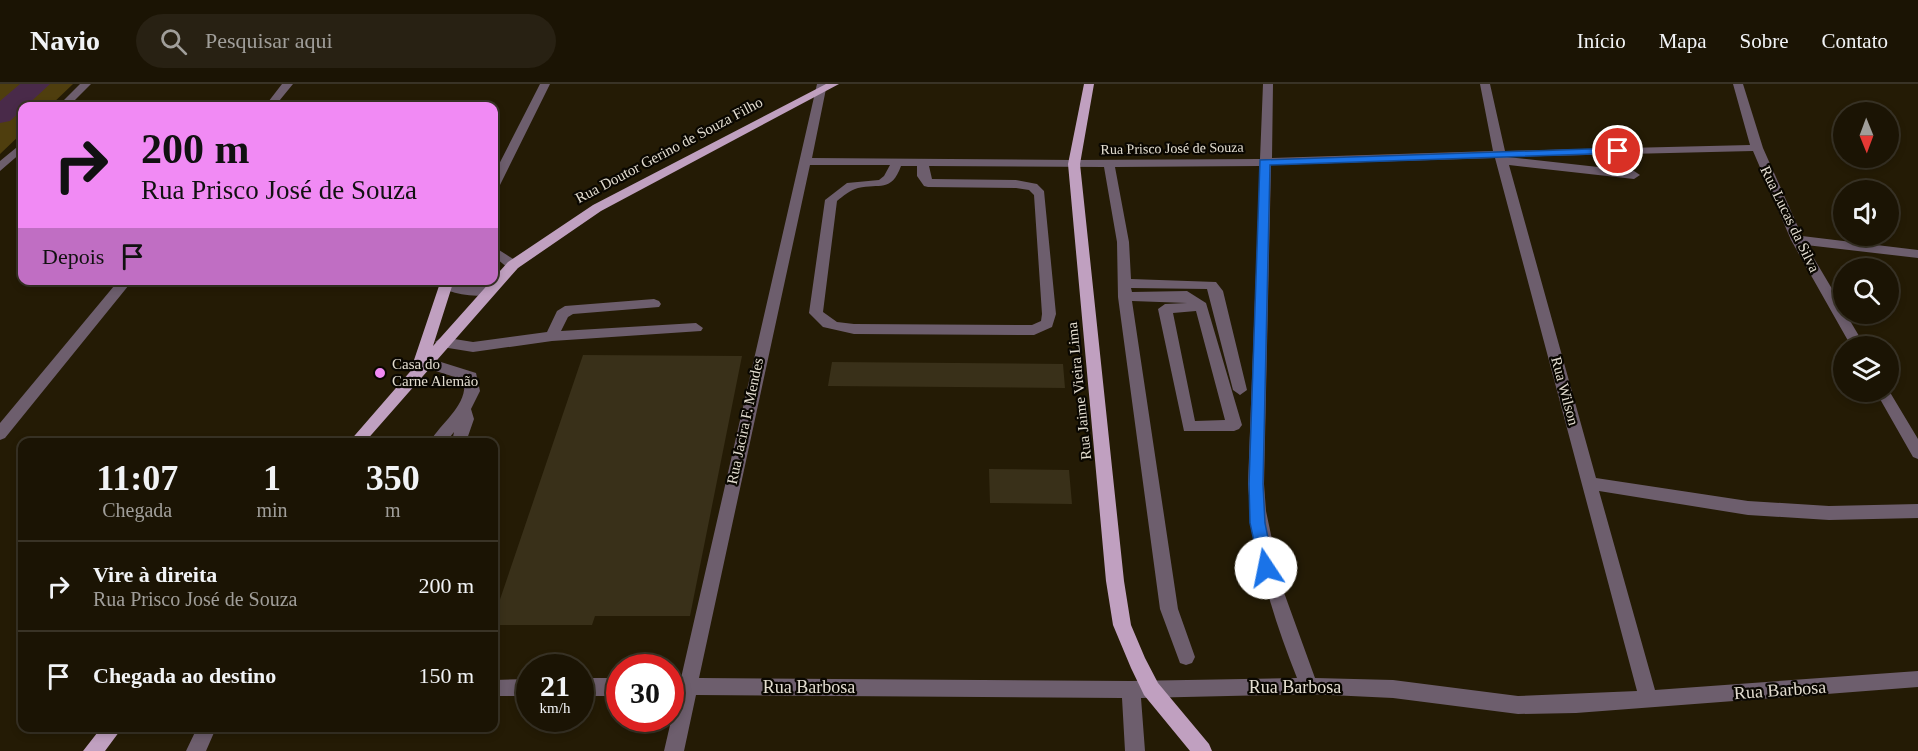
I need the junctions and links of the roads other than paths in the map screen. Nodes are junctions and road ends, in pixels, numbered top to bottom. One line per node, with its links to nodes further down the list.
1 (86, 84): 10 (street)
2 (288, 84): 11 (street)
3 (545, 84): 23 (street)
4 (834, 84): 9 (main road, Rua Doutor Gerino de Souza Filho)
5 (1089, 84): 19 (main road, Rua Jaime Vieira Lima)
6 (1268, 84): 17 (street)
7 (1485, 84): 14 (street, Rua Wilson)
8 (1738, 84): 12 (street, Rua Lucas da Silva)
9 (821, 88): 15 (street, Rua Jacira F. Mendes); 27 (main road, Rua Doutor Gerino de Souza Filho)
10 (67, 102)
11 (273, 102)
12 (1757, 148): 14 (street, Rua Prisco José de Souza); 24 (street, Rua Lucas da Silva)
13 (18, 150): 21 (street)
14 (1501, 158): 17 (street, Rua Prisco José de Souza); 22 (street); 50 (street, Rua Wilson)
15 (802, 161): 16 (street, Rua Prisco José de Souza); 53 (street, Rua Jacira F. Mendes)
16 (897, 162): 18 (street, Rua Prisco José de Souza); 18 (street)
17 (1264, 162): 20 (street, Rua Prisco José de Souza); 56 (street)
18 (922, 163): 19 (street, Rua Prisco José de Souza)
19 (1074, 164): 20 (street, Rua Prisco José de Souza); 59 (main road, Rua Jaime Vieira Lima)
20 (1109, 164): 34 (street)
21 (0, 167)
22 (1634, 175)
23 (498, 177)
24 (1797, 240): 25 (street); 39 (street, Rua Lucas da Silva)
25 (1918, 254)
26 (498, 255): 27 (street)
27 (513, 265): 28 (main road, Rua Doutor Gerino de Souza Filho)
28 (498, 281)
29 (123, 285): 45 (street)
30 (447, 285): 41 (main road)
31 (452, 285): 33 (street)
32 (494, 285): 33 (main road, Rua Doutor Gerino de Souza Filho)
33 (490, 289): 40 (main road, Rua Doutor Gerino de Souza Filho)
34 (1125, 290): 36 (street); 42 (street); 52 (street)
35 (654, 304): 38 (street)
36 (1201, 306): 36 (street)
37 (696, 328): 38 (street)
38 (552, 336): 40 (street)
39 (1852, 336)
40 (442, 342): 41 (main road, Rua Doutor Gerino de Souza Filho)
41 (421, 366): 44 (street); 46 (main road, Rua Doutor Gerino de Souza Filho)
42 (1240, 390)
43 (1889, 402): 49 (street)
44 (464, 410): 47 (street); 48 (street)
45 (0, 434)
46 (359, 438)
47 (441, 438)
48 (460, 438)
49 (1918, 453)
50 (1590, 483): 51 (street); 61 (street, Rua Wilson)
51 (1918, 511)
52 (1186, 657)
53 (684, 665)
54 (1918, 679): 61 (street, Rua Barbosa)
55 (684, 686): 60 (street, Rua Barbosa)
56 (1309, 686): 59 (street, Rua Barbosa); 61 (street, Rua Barbosa)
57 (516, 687): 58 (street)
58 (498, 688)
59 (1151, 689): 60 (street, Rua Barbosa); 69 (main road, Rua Jaime Vieira Lima)
60 (1131, 690): 68 (street)
61 (1648, 698)
62 (110, 732): 65 (main road)
63 (205, 732): 66 (street)
64 (675, 732): 67 (street, Rua Jacira F. Mendes)
65 (93, 751)
66 (196, 751)
67 (674, 751)
68 (1135, 751)
69 (1202, 751)

